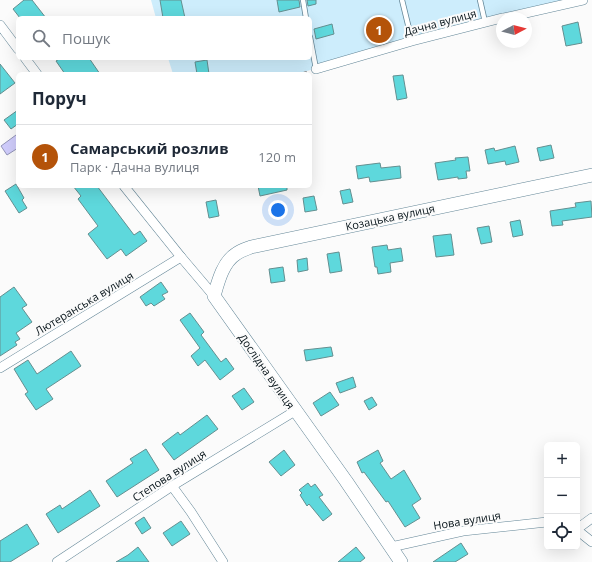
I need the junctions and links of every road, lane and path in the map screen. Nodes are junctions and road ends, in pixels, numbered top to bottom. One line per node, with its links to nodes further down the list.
1 (303, 0): 6 (lane)
2 (402, 0): 10 (lane)
3 (480, 0): 8 (lane)
4 (583, 0): 5 (street, Дачна вулиця)
5 (530, 12)
6 (306, 16)
7 (496, 20): 8 (street, Дачна вулиця)
8 (485, 22): 10 (street, Дачна вулиця)
9 (0, 25): 11 (street)
10 (412, 41): 14 (street, Дачна вулиця)
11 (16, 46)
12 (312, 48): 14 (lane)
13 (26, 60): 15 (street)
14 (316, 69)
15 (36, 72)
16 (592, 175): 19 (street, Козацька вулиця)
17 (126, 188): 18 (street, Дослідна вулиця)
18 (181, 258): 19 (street, Дослідна вулиця); 20 (street, Лютеранська вулиця)
19 (214, 296): 21 (street, Дослідна вулиця)
20 (0, 368)
21 (295, 411): 22 (street, Степова вулиця); 28 (street, Дослідна вулиця)
22 (172, 486): 29 (street, Степова вулиця); 30 (street)
23 (592, 518): 25 (street)
24 (544, 522): 28 (street, Нова вулиця)
25 (580, 527)
26 (580, 532): 27 (street)
27 (592, 542)
28 (391, 546): 31 (street, Дослідна вулиця)
29 (57, 562)
30 (223, 562)
31 (401, 562)

